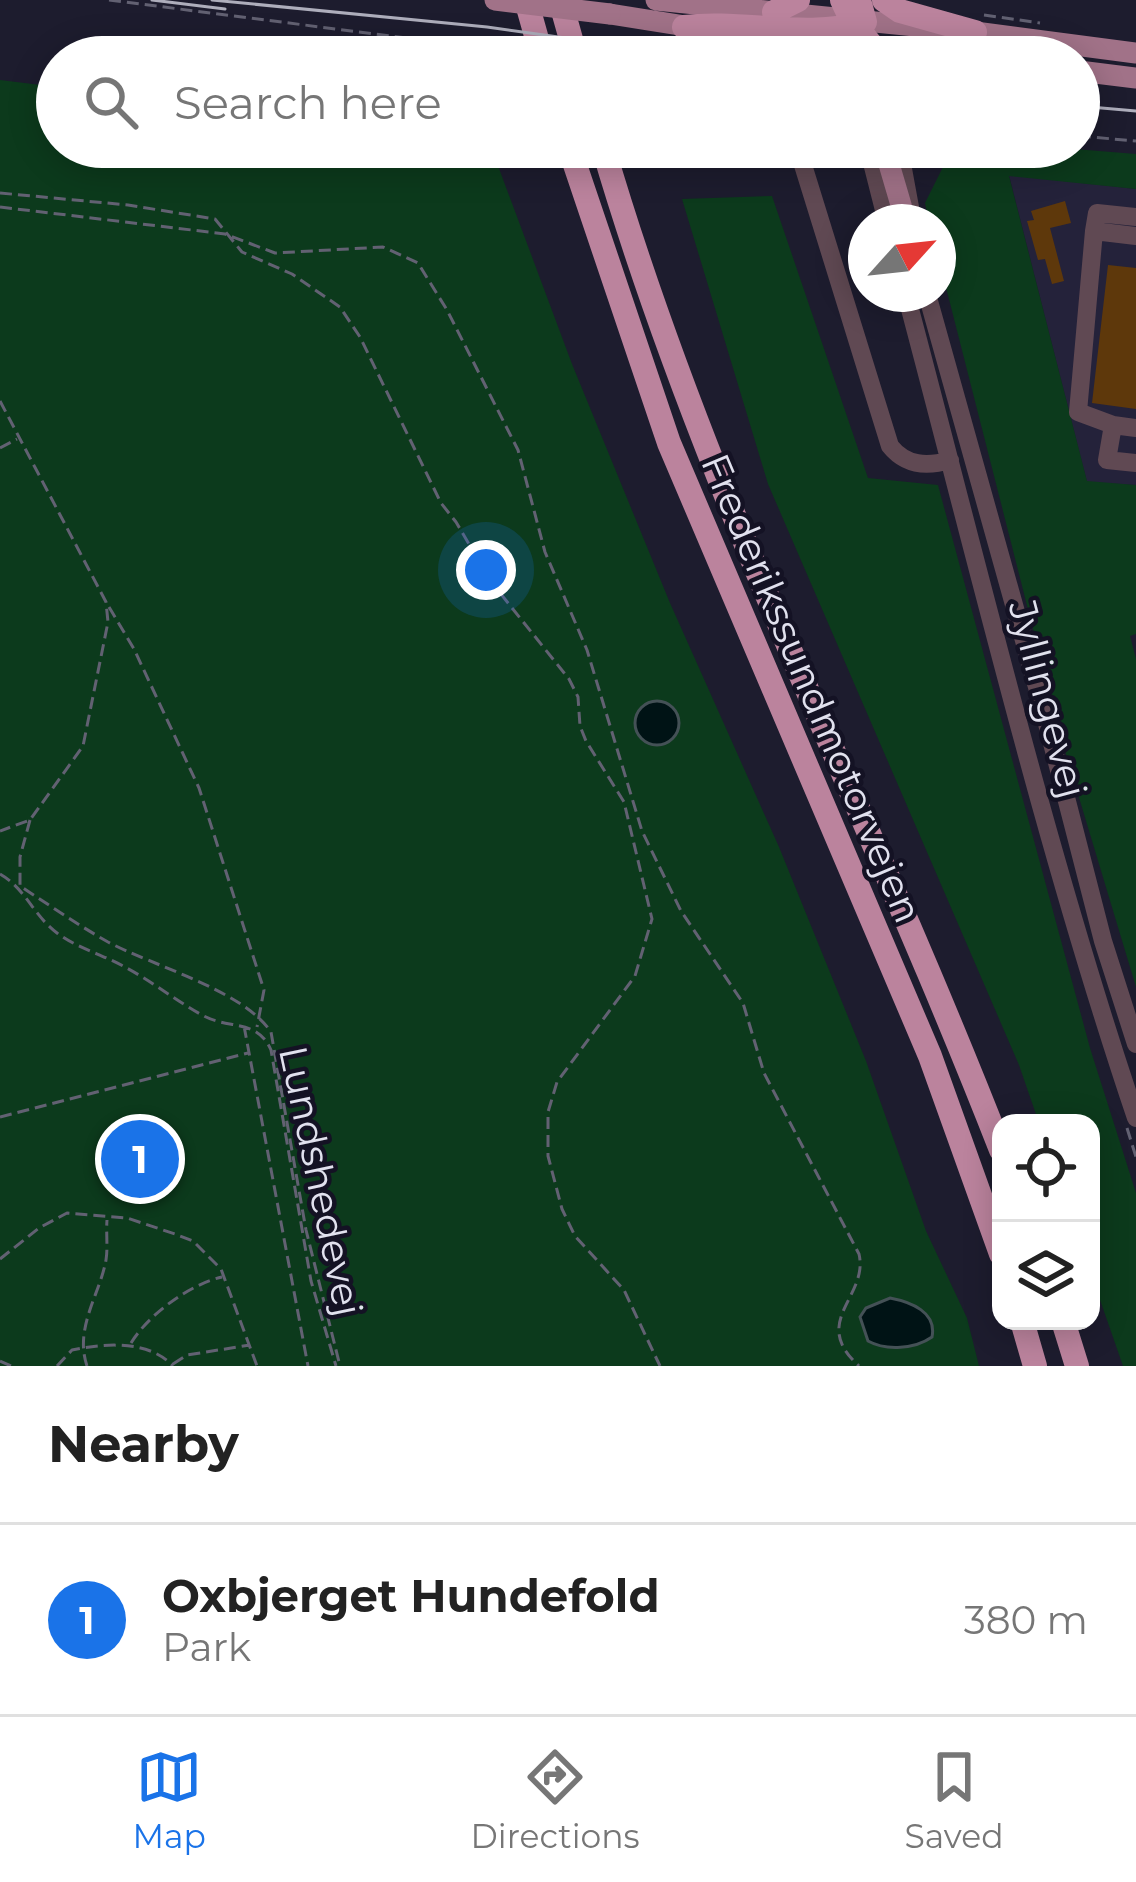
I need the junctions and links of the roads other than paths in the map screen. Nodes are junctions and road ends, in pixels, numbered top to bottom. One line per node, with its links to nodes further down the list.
1 (495, 0): 9 (main road, bridge)
2 (512, 0): 12 (highway)
3 (526, 0): 13 (highway)
4 (560, 0): 14 (highway)
5 (656, 0): 8 (main road)
6 (798, 0): 8 (highway)
7 (884, 0): 11 (highway)
8 (774, 12): 10 (main road)
9 (684, 27): 10 (highway); 15 (main road)
10 (852, 30): 11 (main road)
11 (975, 32): 16 (main road)
12 (521, 36)
13 (536, 36)
14 (570, 36)
15 (706, 36)
16 (1006, 36)
17 (1100, 48): 18 (main road)
18 (1136, 53)
19 (1100, 74): 20 (main road)
20 (1136, 78)
21 (572, 168): 28 (highway)
22 (575, 168): 28 (highway, Frederikssundmotorvejen)
23 (610, 168): 43 (highway, Frederikssundmotorvejen)
24 (804, 168): 39 (street)
25 (873, 168): 29 (street)
26 (891, 168): 30 (main road)
27 (902, 168): 31 (street)
28 (578, 178): 44 (highway, Frederikssundmotorvejen)
29 (882, 204)
30 (903, 204)
31 (907, 204)
32 (1136, 218): 33 (street)
33 (1094, 231): 34 (street); 37 (street)
34 (1136, 236)
35 (911, 312): 39 (street, Jyllingevej)
36 (933, 312): 41 (street, Jyllingevej)
37 (1113, 425): 38 (street); 40 (street)
38 (1136, 428)
39 (950, 460): 42 (street, Jyllingevej)
40 (1136, 464)
41 (1136, 1044)
42 (1136, 1118)
43 (992, 1128)
44 (992, 1229)
45 (1025, 1330): 47 (highway)
46 (1066, 1330): 48 (highway)
47 (1035, 1366)
48 (1077, 1366)

